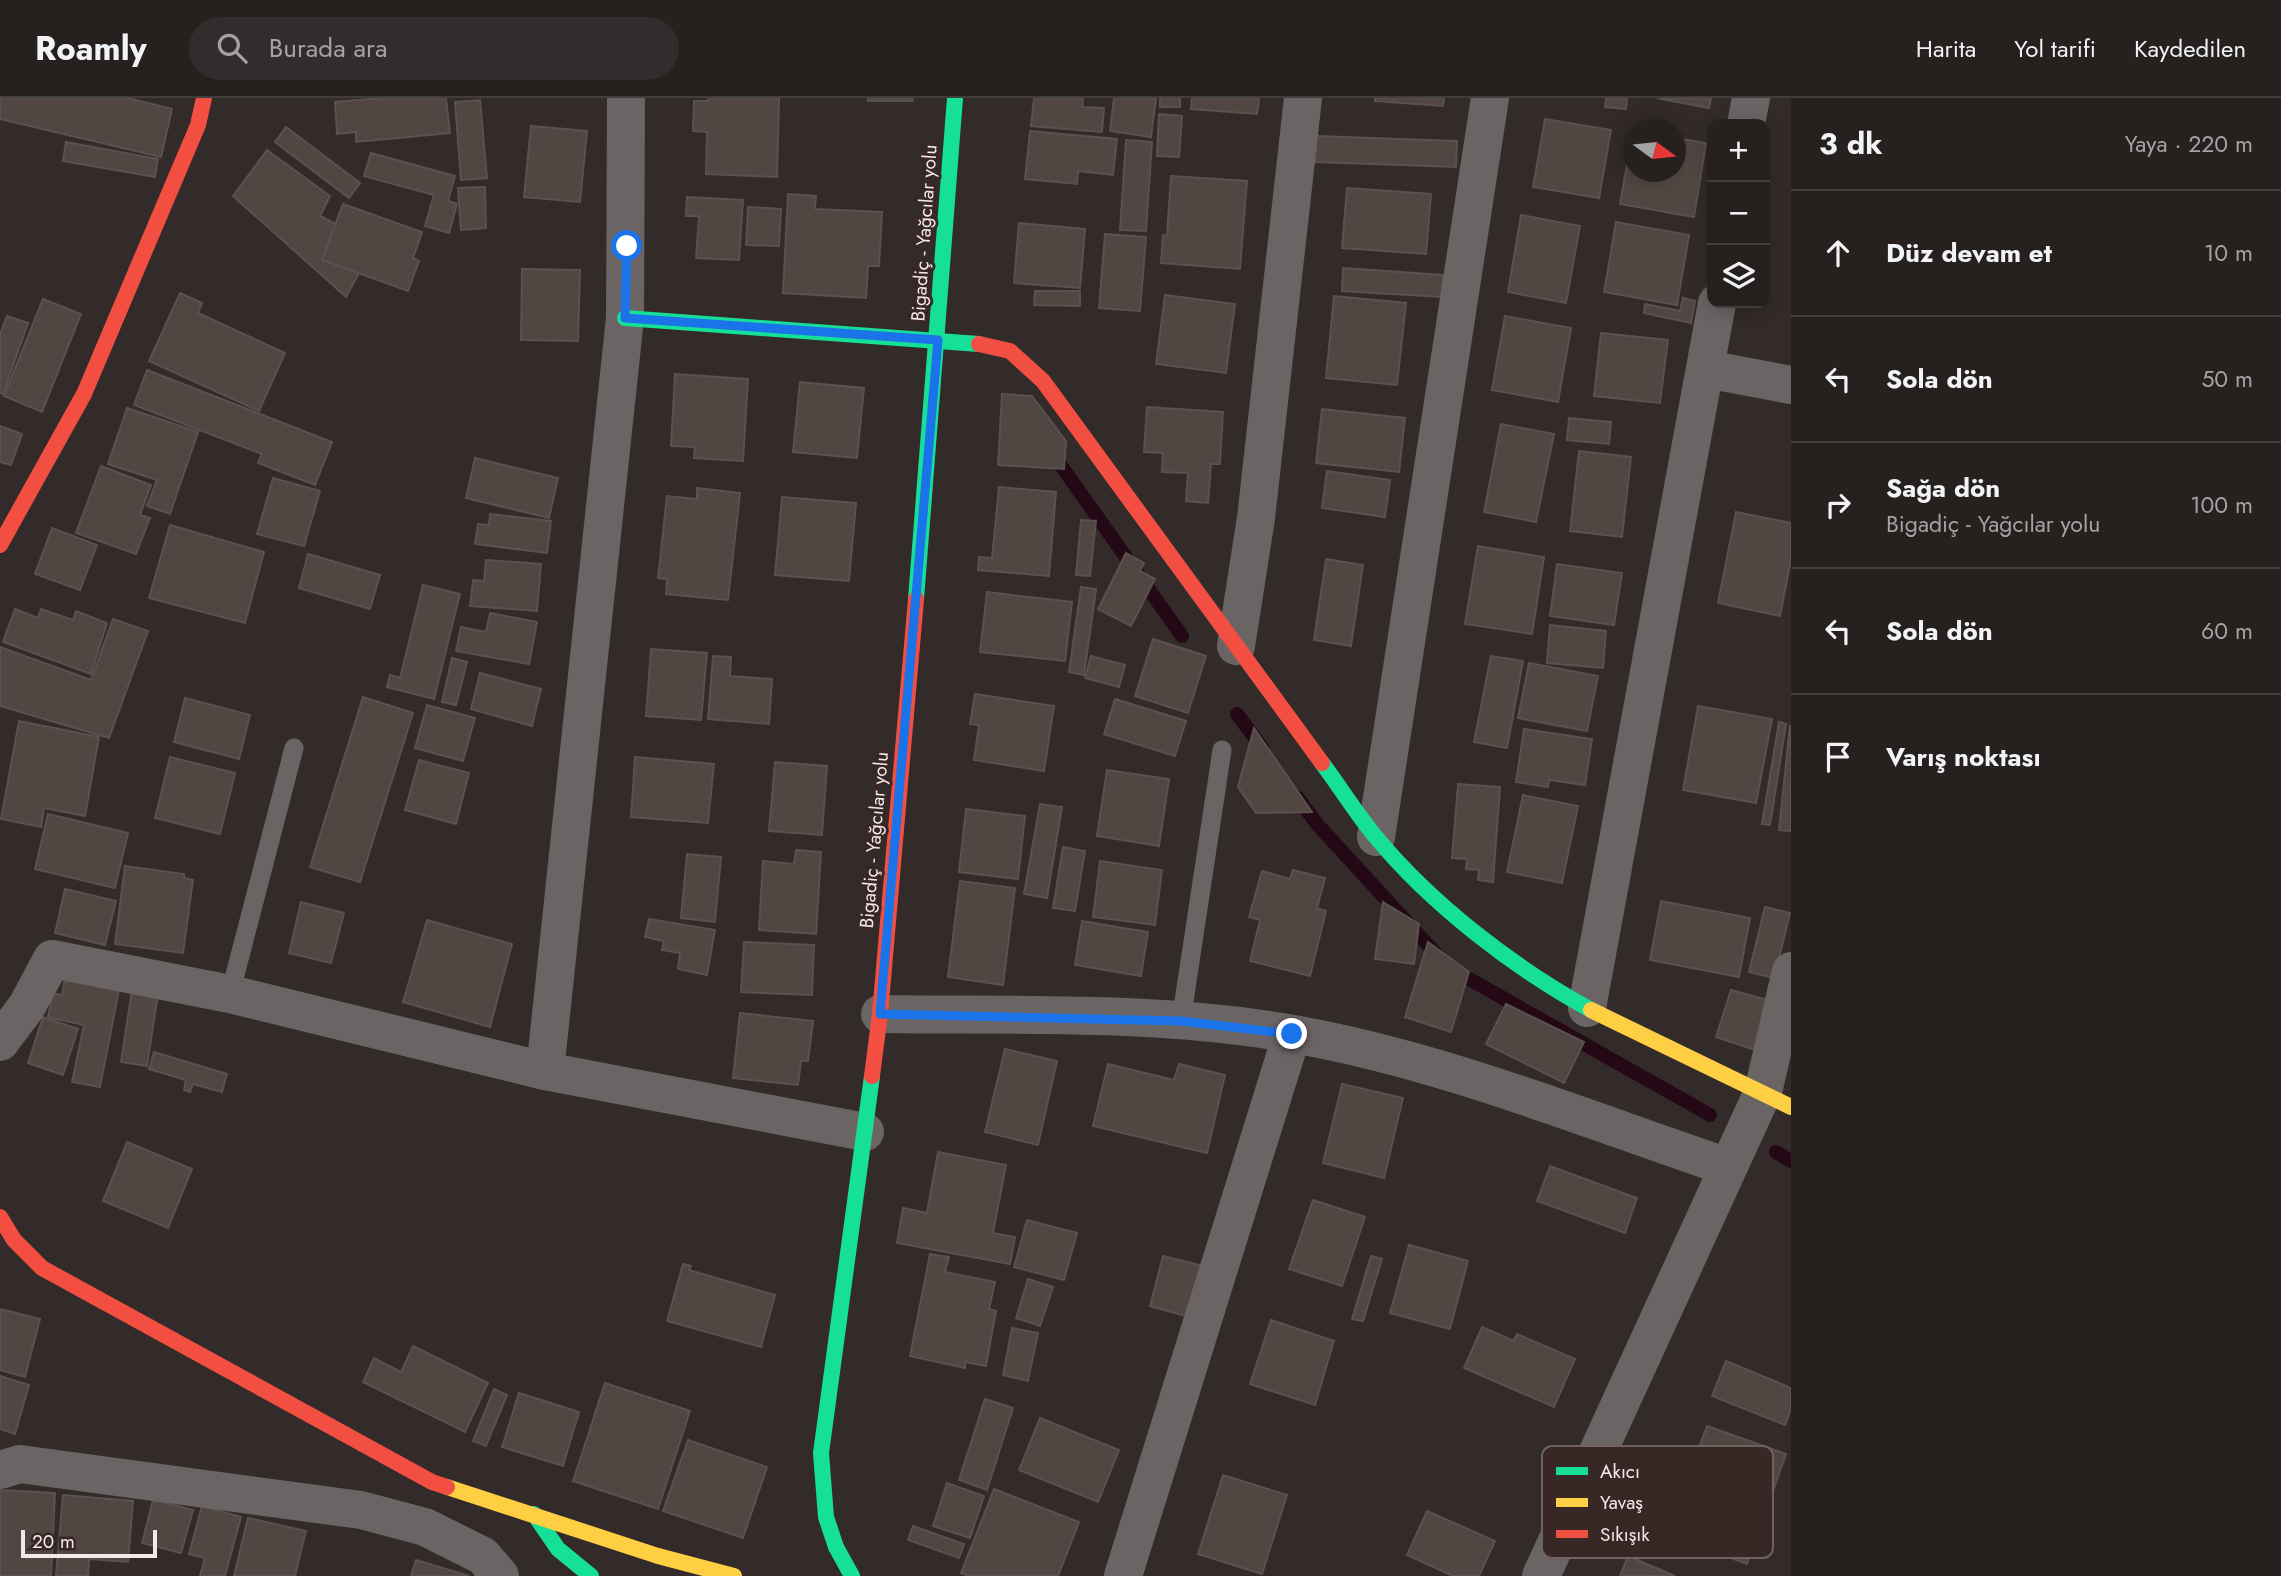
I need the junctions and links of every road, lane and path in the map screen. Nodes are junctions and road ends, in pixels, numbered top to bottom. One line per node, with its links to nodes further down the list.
1 (204, 98): 9 (street)
2 (219, 98): 9 (street)
3 (626, 98): 11 (street)
4 (954, 98): 12 (street, Bigadiç - Yağcılar yolu)
5 (1303, 98): 16 (street)
6 (1490, 98): 19 (street)
7 (1751, 98): 8 (street)
8 (1747, 119)
9 (198, 125): 15 (street)
10 (1716, 308): 13 (street)
11 (625, 318): 12 (street); 27 (street)
12 (938, 340): 16 (street); 23 (street, Bigadiç - Yağcılar yolu)
13 (1706, 369): 14 (street); 22 (street)
14 (1791, 385)
15 (0, 545)
16 (1236, 646): 19 (street)
17 (294, 748): 21 (lane)
18 (1222, 750): 24 (lane)
19 (1376, 837): 22 (street)
20 (1791, 971): 28 (street)
21 (230, 994): 26 (street); 27 (street)
22 (1587, 1008): 28 (street)
23 (880, 1014): 24 (street); 29 (street, Bigadiç - Yağcılar yolu)
24 (1181, 1021): 25 (street)
25 (1292, 1034): 30 (street); 41 (street)
26 (0, 1042)
27 (545, 1071): 29 (street)
28 (1777, 1099): 30 (street)
29 (866, 1132): 40 (street, Bigadiç - Yağcılar yolu)
30 (1728, 1167): 32 (street)
31 (0, 1217): 34 (street)
32 (1600, 1446)
33 (7, 1464): 37 (street)
34 (432, 1482): 35 (street); 37 (street)
35 (534, 1514): 38 (street); 39 (street)
36 (1549, 1558): 42 (street)
37 (491, 1566)
38 (591, 1576)
39 (734, 1576)
40 (852, 1576)
41 (1123, 1576)
42 (1541, 1576)

